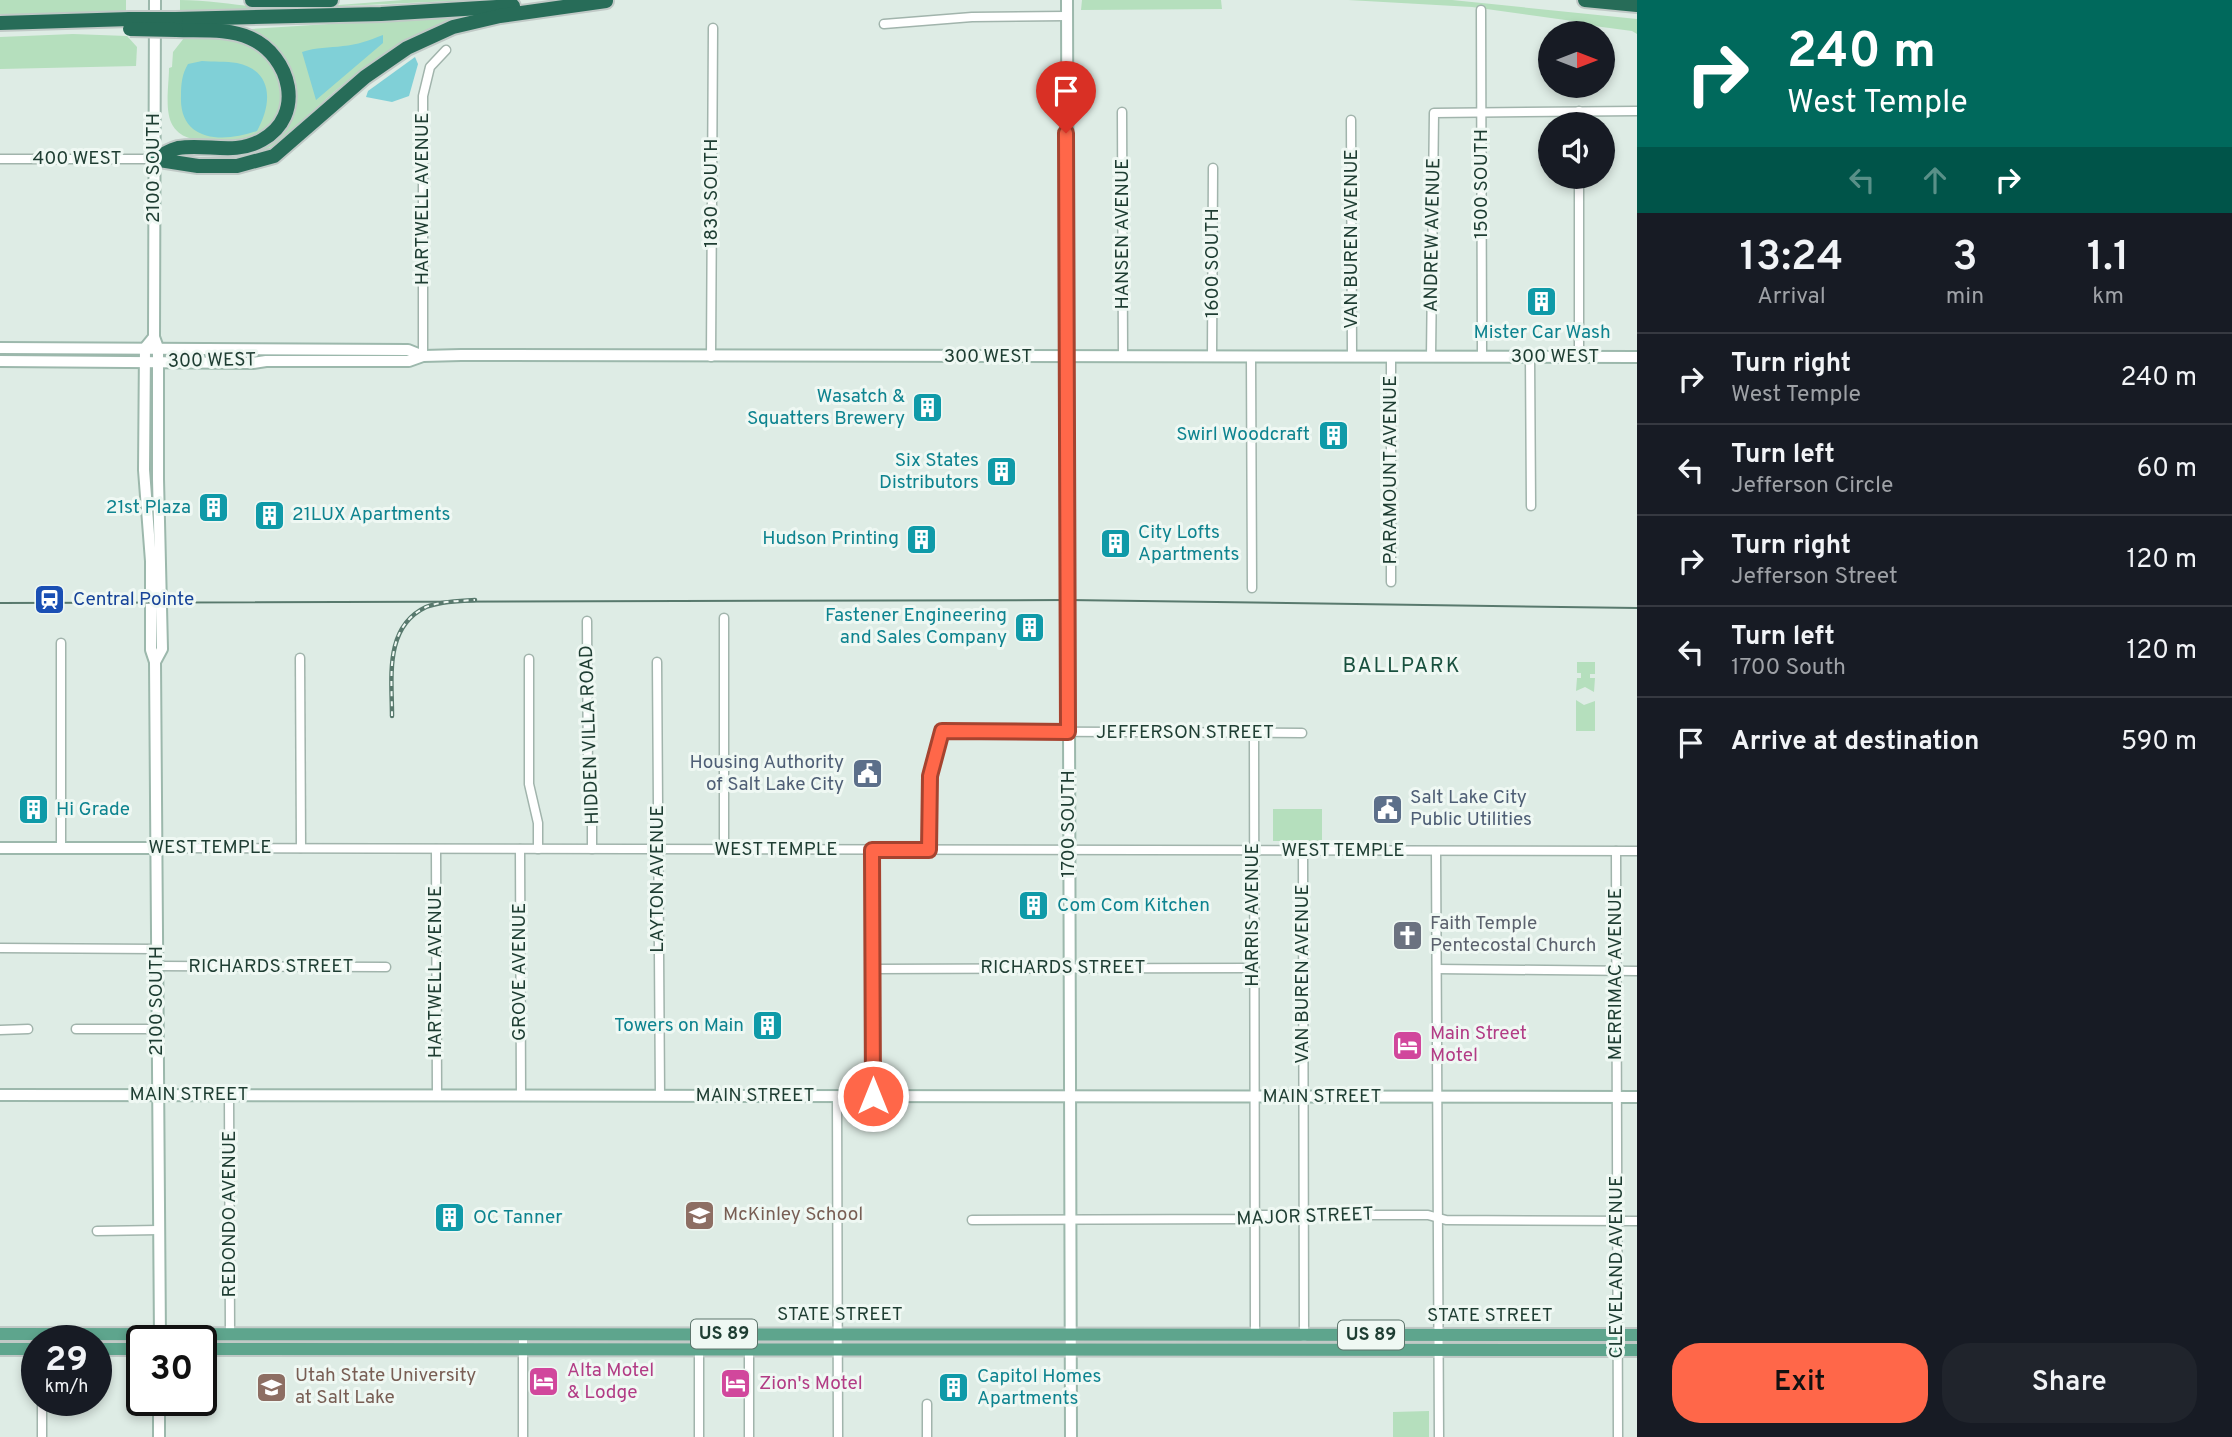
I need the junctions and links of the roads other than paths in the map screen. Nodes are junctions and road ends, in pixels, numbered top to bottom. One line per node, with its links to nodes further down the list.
1 (155, 0): 23 (main road, 2100 SOUTH)
2 (252, 0): 7 (highway)
3 (331, 0): 7 (highway)
4 (623, 0): 8 (highway)
5 (1067, 0): 11 (main road, 1700 SOUTH)
6 (1585, 0): 9 (highway)
7 (279, 1)
8 (606, 1): 14 (highway); 23 (highway)
9 (1635, 5)
10 (1481, 10): 17 (street, 1500 SOUTH)
11 (1067, 16): 13 (street); 31 (main road, 1700 SOUTH)
12 (0, 23): 14 (highway, bridge)
13 (884, 24)
14 (176, 25): 23 (highway)
15 (713, 29): 30 (street, 1830 SOUTH)
16 (446, 50): 29 (street, HARTWELL AVENUE)
17 (1481, 111): 18 (street); 37 (street, ANDREW AVENUE); 38 (street, 1500 SOUTH)
18 (1580, 111): 19 (street)
19 (1637, 111)
20 (1122, 112): 32 (street, HANSEN AVENUE)
21 (1351, 120): 35 (street, VAN BUREN AVENUE)
22 (0, 159): 23 (street, 400 WEST)
23 (153, 159): 26 (main road, 2100 SOUTH)
24 (1213, 168): 33 (street, 1600 SOUTH)
25 (1579, 189): 40 (street)
26 (156, 342): 28 (main road); 29 (main road, 300 WEST); 44 (main road, 2100 SOUTH)
27 (0, 348): 28 (main road, 300 WEST)
28 (145, 348): 43 (main road, 2100 SOUTH)
29 (423, 356): 30 (main road, 300 WEST); 44 (main road, 300 WEST)
30 (711, 357): 31 (main road, 300 WEST)
31 (1067, 357): 32 (main road, 300 WEST); 55 (main road, 1700 SOUTH)
32 (1124, 357): 33 (main road, 300 WEST)
33 (1212, 357): 34 (main road, 300 WEST)
34 (1251, 357): 35 (main road, 300 WEST); 47 (street)
35 (1352, 357): 36 (main road, 300 WEST)
36 (1391, 357): 37 (main road, 300 WEST); 46 (street, PARAMOUNT AVENUE)
37 (1431, 357): 38 (main road, 300 WEST)
38 (1482, 357): 39 (main road, 300 WEST)
39 (1530, 357): 40 (main road, 300 WEST); 45 (street)
40 (1579, 357): 41 (main road, 300 WEST)
41 (1637, 357)
42 (0, 361): 43 (main road, 300 WEST)
43 (144, 362): 44 (main road, 300 WEST); 53 (main road, 2100 SOUTH)
44 (158, 362): 53 (main road, 2100 SOUTH)
45 (1531, 506)
46 (1391, 582)
47 (1252, 589)
48 (724, 618): 66 (street)
49 (587, 621): 65 (street, HIDDEN VILLA ROAD)
50 (61, 643): 59 (street)
51 (300, 658): 61 (street)
52 (529, 659): 64 (street)
53 (155, 662): 60 (main road, 2100 SOUTH)
54 (657, 663): 67 (street, LAYTON AVENUE)
55 (1068, 732): 56 (street, JEFFERSON STREET); 69 (street, JEFFERSON STREET); 70 (main road, 1700 SOUTH)
56 (1254, 733): 57 (street, JEFFERSON STREET); 73 (street, HARRIS AVENUE)
57 (1302, 733)
58 (0, 848): 59 (main road, WEST TEMPLE)
59 (61, 848): 60 (main road, WEST TEMPLE)
60 (156, 848): 61 (street, WEST TEMPLE); 77 (main road, 2100 SOUTH)
61 (301, 848): 62 (street, WEST TEMPLE)
62 (436, 849): 63 (street, WEST TEMPLE); 93 (street, HARTWELL AVENUE)
63 (520, 849): 64 (street, WEST TEMPLE); 94 (street, GROVE AVENUE)
64 (538, 849): 65 (street, WEST TEMPLE)
65 (592, 849): 67 (street, WEST TEMPLE)
66 (724, 849): 67 (street, WEST TEMPLE); 68 (street, WEST TEMPLE)
67 (658, 850): 95 (street, LAYTON AVENUE)
68 (872, 850): 69 (street, WEST TEMPLE); 82 (street)
69 (929, 850): 70 (street, WEST TEMPLE)
70 (1069, 850): 73 (street, WEST TEMPLE); 80 (main road, 1700 SOUTH)
71 (1303, 850): 72 (street, WEST TEMPLE); 73 (street, WEST TEMPLE); 100 (street, VAN BUREN AVENUE)
72 (1436, 850): 74 (street, WEST TEMPLE); 83 (street)
73 (1253, 851): 81 (street, HARRIS AVENUE)
74 (1616, 851): 75 (street, WEST TEMPLE); 84 (street, MERRIMAC AVENUE)
75 (1637, 851)
76 (0, 948): 77 (street)
77 (157, 948): 78 (main road, 2100 SOUTH)
78 (157, 966): 79 (street, RICHARDS STREET); 87 (main road, 2100 SOUTH)
79 (386, 967)
80 (1069, 968): 81 (street, RICHARDS STREET); 82 (street, RICHARDS STREET); 98 (main road, 1700 SOUTH)
81 (1253, 968): 99 (street, HARRIS AVENUE)
82 (872, 969): 97 (street)
83 (1437, 969): 84 (street); 101 (street)
84 (1616, 971): 85 (street); 102 (street, MERRIMAC AVENUE)
85 (1637, 971)
86 (76, 1029): 87 (street)
87 (157, 1029): 91 (main road, 2100 SOUTH)
88 (0, 1030): 89 (street)
89 (28, 1030)
90 (0, 1095): 91 (main road, MAIN STREET)
91 (158, 1095): 92 (main road, MAIN STREET); 111 (main road, 2100 SOUTH)
92 (229, 1095): 93 (main road, MAIN STREET); 115 (street, REDONDO AVENUE)
93 (437, 1096): 94 (main road, MAIN STREET)
94 (521, 1096): 95 (main road, MAIN STREET)
95 (660, 1096): 96 (main road, MAIN STREET)
96 (837, 1096): 97 (main road, MAIN STREET); 117 (street)
97 (873, 1096): 98 (main road, MAIN STREET)
98 (1069, 1096): 99 (main road, MAIN STREET); 108 (main road, 1700 SOUTH)
99 (1254, 1097): 100 (main road, MAIN STREET); 105 (street, HARRIS AVENUE)
100 (1303, 1097): 101 (main road, MAIN STREET); 104 (street, VAN BUREN AVENUE)
101 (1437, 1097): 102 (main road, MAIN STREET); 106 (street)
102 (1616, 1097): 103 (main road, MAIN STREET); 109 (street, CLEVELAND AVENUE)
103 (1637, 1097)
104 (1304, 1215): 105 (street, MAJOR STREET); 106 (street, MAJOR STREET); 121 (street, VAN BUREN AVENUE)
105 (1254, 1217): 108 (street, MAJOR STREET); 120 (street, HARRIS AVENUE)
106 (1437, 1217): 109 (street, MAJOR STREET); 122 (street)
107 (972, 1220): 108 (street, MAJOR STREET)
108 (1070, 1220): 119 (main road, 1700 SOUTH)
109 (1616, 1221): 110 (street, MAJOR STREET); 123 (street, CLEVELAND AVENUE)
110 (1637, 1221)
111 (159, 1230): 112 (street); 113 (main road, 2100 SOUTH)
112 (97, 1231)
113 (160, 1325)
114 (0, 1334): 125 (main road, STATE STREET / US 89)
115 (230, 1334): 116 (main road, STATE STREET / US 89); 118 (main road, STATE STREET / US 89)
116 (523, 1334): 117 (main road, STATE STREET / US 89); 129 (street)
117 (838, 1334): 119 (main road, STATE STREET / US 89); 132 (street)
118 (217, 1335)
119 (1071, 1335): 120 (main road, STATE STREET / US 89); 133 (main road, 1700 SOUTH)
120 (1255, 1335): 121 (main road, STATE STREET / US 89)
121 (1304, 1335): 122 (main road, STATE STREET / US 89); 134 (street, VAN BUREN AVENUE)
122 (1438, 1335): 123 (main road, STATE STREET / US 89); 135 (street)
123 (1617, 1335): 124 (main road, STATE STREET / US 89); 136 (street, CLEVELAND AVENUE)
124 (1637, 1335)
125 (126, 1336)
126 (0, 1349): 127 (main road)
127 (21, 1349)
128 (217, 1349): 129 (main road, STATE STREET / US 89)
129 (523, 1349): 130 (main road, STATE STREET / US 89); 143 (street)
130 (699, 1350): 131 (main road, STATE STREET / US 89); 144 (street)
131 (749, 1350): 132 (main road, STATE STREET / US 89); 145 (street)
132 (838, 1350): 133 (main road, STATE STREET / US 89); 146 (street)
133 (1071, 1350): 134 (main road, STATE STREET / US 89); 148 (main road, 1700 SOUTH)
134 (1304, 1350): 135 (main road, STATE STREET / US 89)
135 (1438, 1350): 136 (main road, STATE STREET / US 89); 149 (street)
136 (1617, 1350): 137 (main road, STATE STREET / US 89); 150 (street, CLEVELAND AVENUE)
137 (1637, 1350)
138 (927, 1404): 147 (street)
139 (42, 1416): 141 (street)
140 (159, 1416): 142 (main road)
141 (42, 1435)
142 (159, 1437)
143 (523, 1437)
144 (699, 1437)
145 (749, 1437)
146 (838, 1437)
147 (927, 1437)
148 (1071, 1437)
149 (1439, 1437)
150 (1618, 1437)

